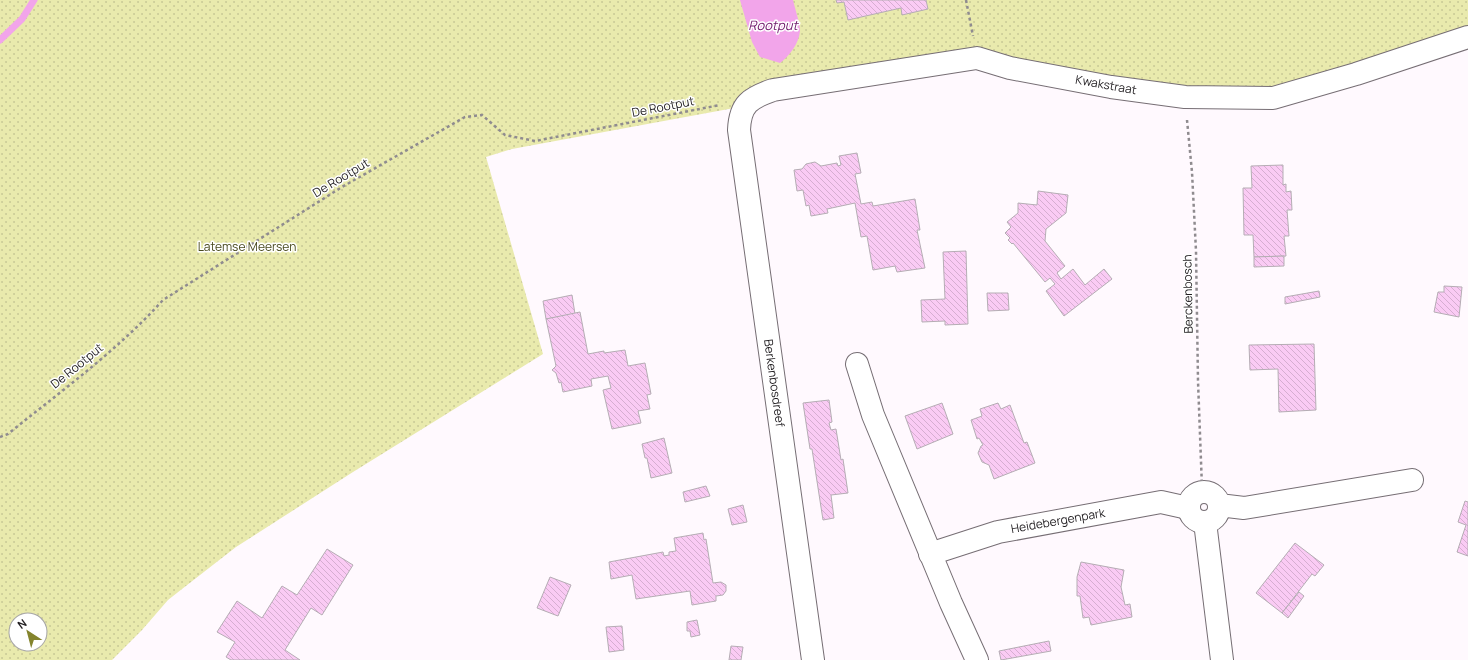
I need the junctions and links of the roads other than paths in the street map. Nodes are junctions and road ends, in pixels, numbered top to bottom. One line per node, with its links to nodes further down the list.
1 (1468, 36): 2 (street, Kwakstraat)
2 (745, 106): 9 (street, Berkenbosdreef)
3 (857, 364): 8 (street)
4 (1412, 480): 5 (street)
5 (1219, 505): 6 (street); 7 (street)
6 (1188, 508): 7 (street); 8 (street, Heidebergenpark)
7 (1205, 522): 11 (street)
8 (930, 554): 10 (street)
9 (813, 660)
10 (977, 660)
11 (1222, 660)

